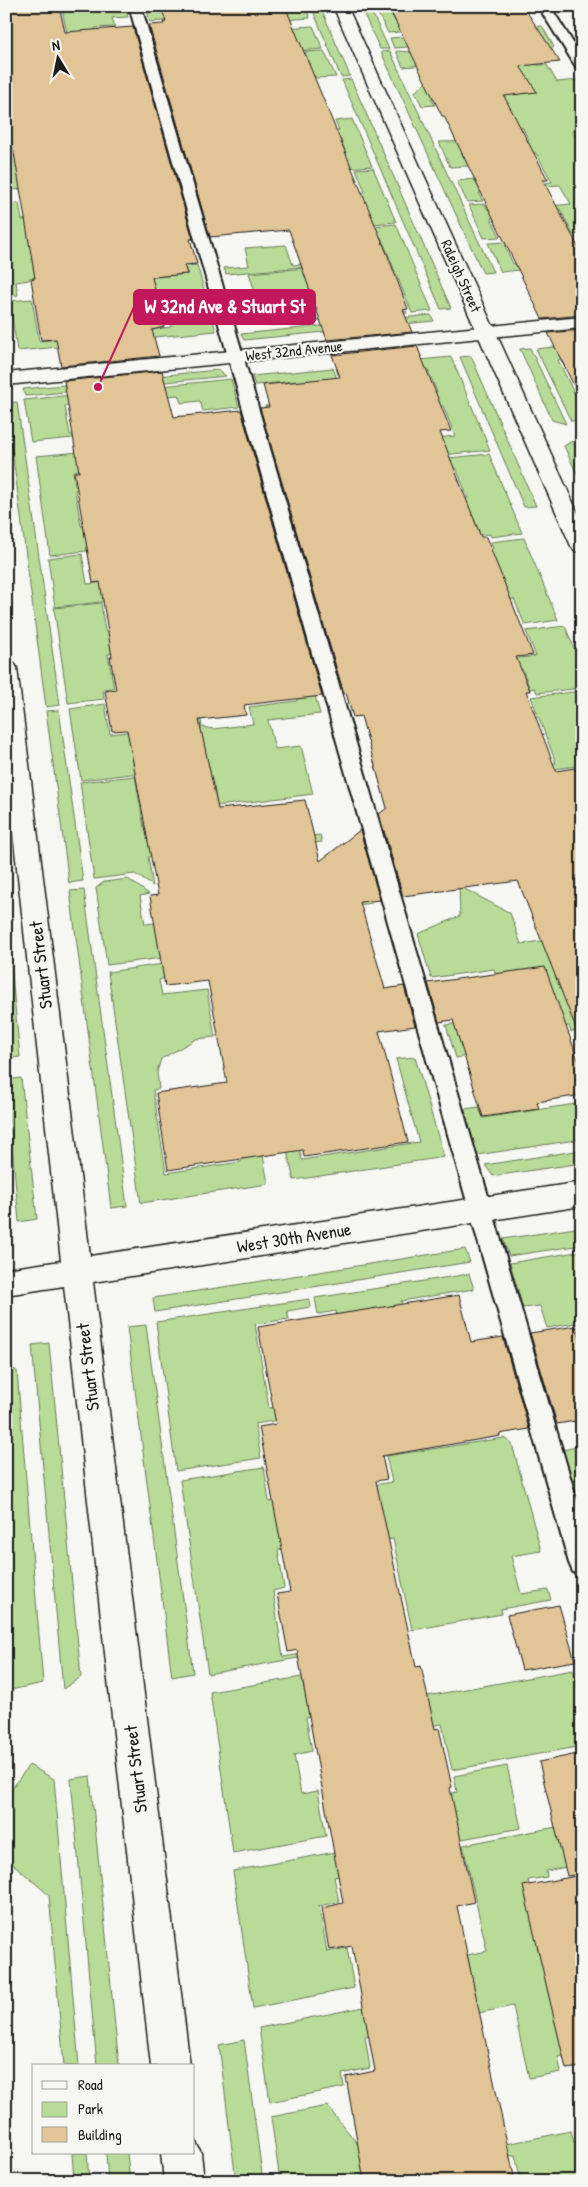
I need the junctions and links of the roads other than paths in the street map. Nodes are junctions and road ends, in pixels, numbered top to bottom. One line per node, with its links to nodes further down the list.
1 (135, 6): 7 (lane)
2 (340, 6): 6 (street, Raleigh Street)
3 (544, 6): 4 (lane)
4 (582, 67)
5 (582, 322): 6 (street, West 32nd Avenue)
6 (486, 332): 7 (street, West 32nd Avenue); 9 (street, Raleigh Street)
7 (236, 357): 8 (street, West 32nd Avenue); 12 (lane)
8 (6, 379)
9 (582, 546)
10 (6, 668): 13 (street, Stuart Street)
11 (582, 1194): 12 (street, West 30th Avenue)
12 (482, 1210): 13 (street, West 30th Avenue); 15 (lane)
13 (77, 1272): 14 (street, West 30th Avenue); 16 (street, Stuart Street)
14 (6, 1282)
15 (582, 1563)
16 (170, 2064)
17 (181, 2154): 18 (street)
18 (184, 2181)

